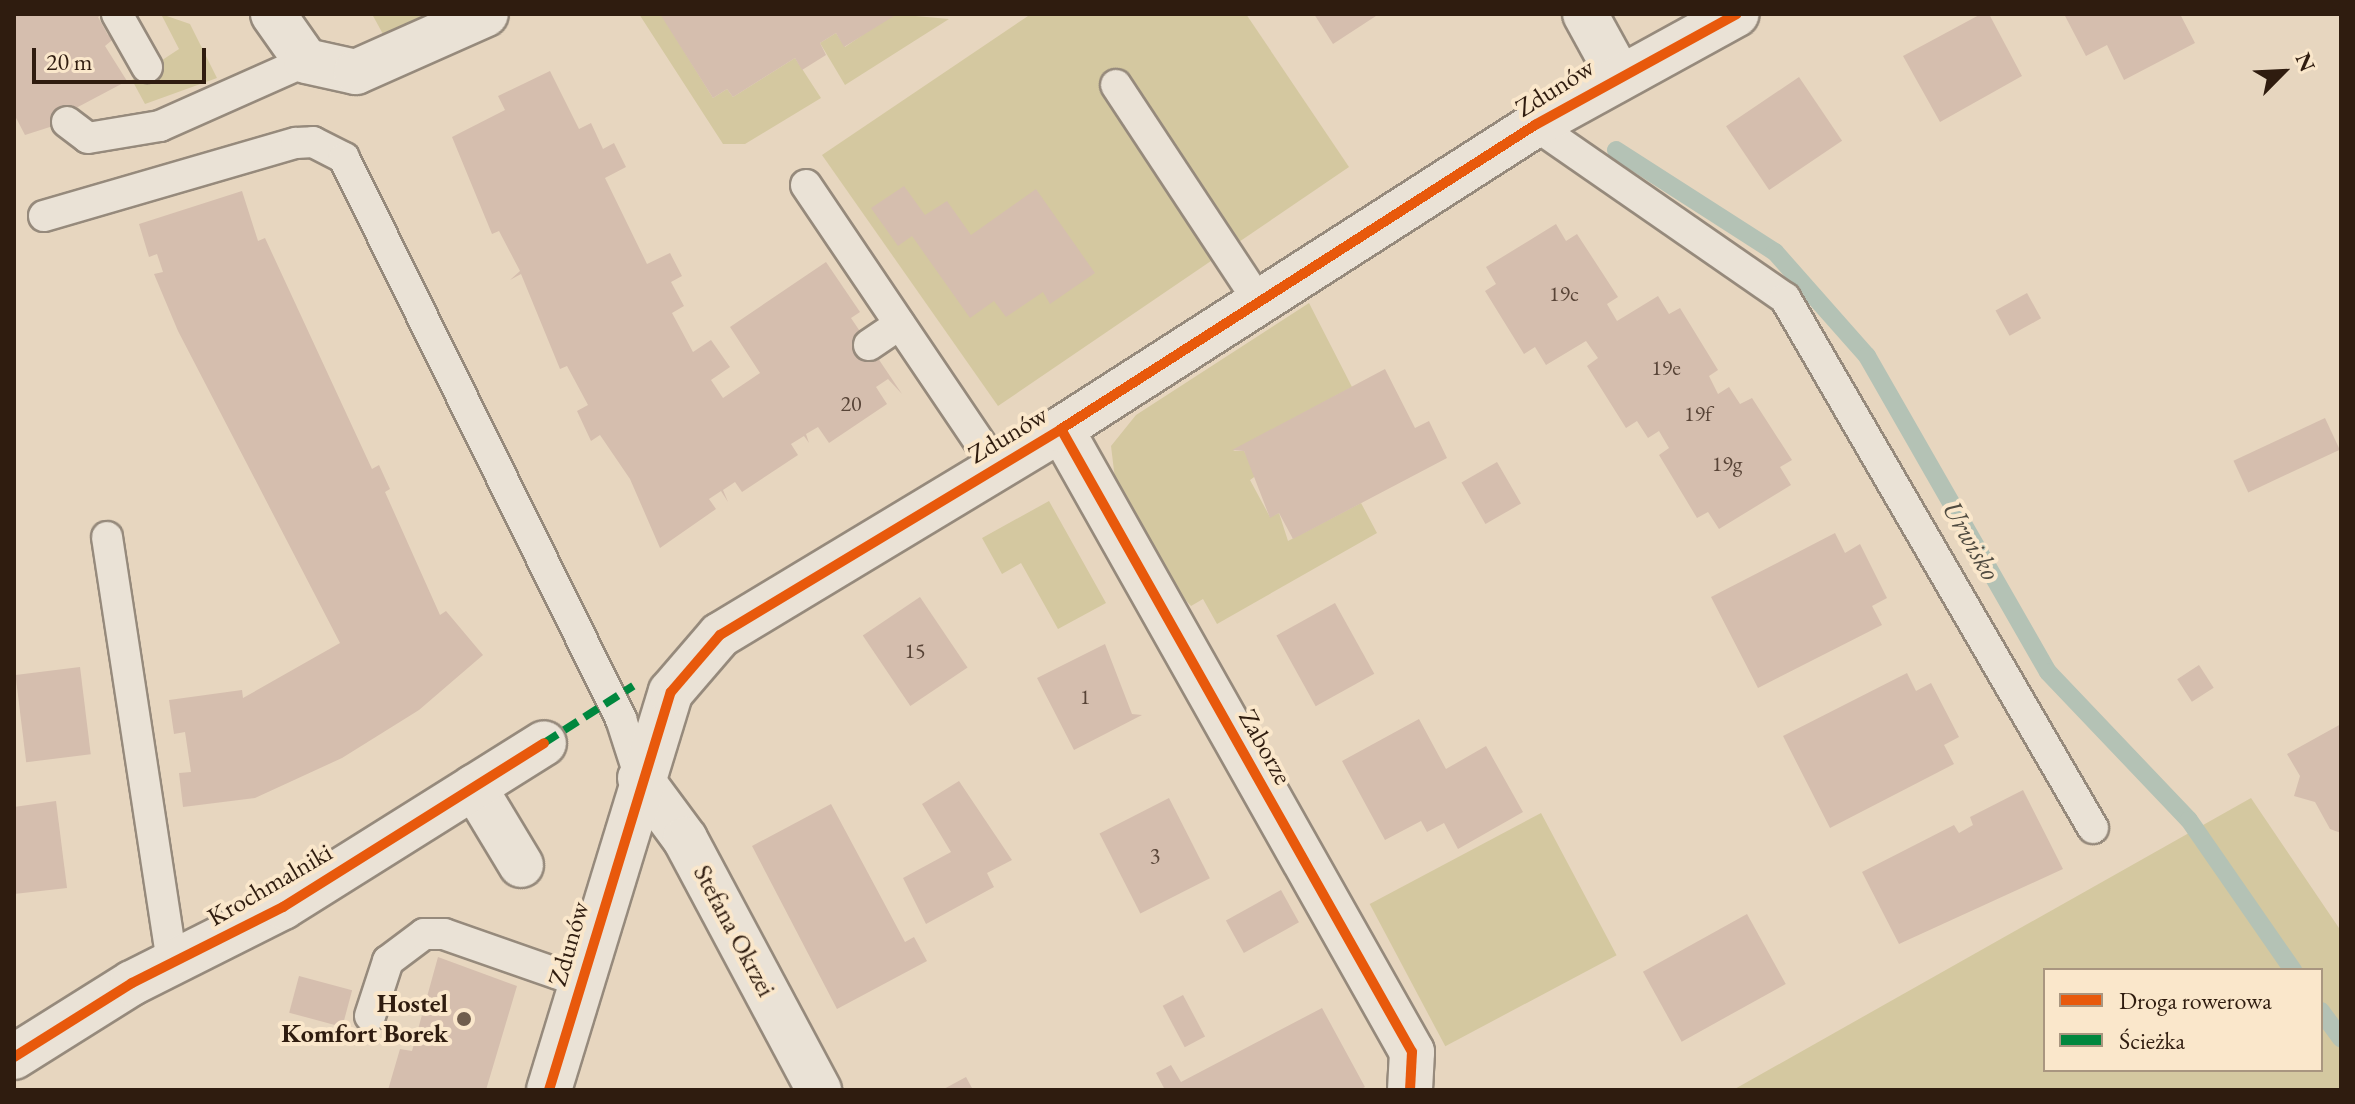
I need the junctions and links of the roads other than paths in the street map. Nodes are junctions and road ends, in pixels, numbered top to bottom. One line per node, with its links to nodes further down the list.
1 (117, 14): 7 (lane)
2 (273, 14): 6 (street)
3 (486, 14): 6 (street)
4 (1585, 14): 8 (street, Zdunów)
5 (1737, 14): 8 (street, Zdunów)
6 (306, 61): 10 (lane)
7 (147, 67)
8 (1618, 74): 11 (street, Zdunów)
9 (1116, 85): 14 (lane)
10 (67, 122)
11 (1535, 125): 14 (street, Zdunów); 23 (lane)
12 (806, 185): 15 (lane)
13 (44, 216): 21 (lane)
14 (1259, 302): 17 (street, Zdunów)
15 (900, 324): 16 (lane); 18 (lane)
16 (869, 345)
17 (1061, 429): 18 (street, Zdunów); 31 (street, Zaborze)
18 (997, 468): 21 (street, Zdunów)
19 (107, 537): 25 (lane)
20 (544, 743): 22 (street, Krochmalniki)
21 (640, 778): 26 (street, Zdunów); 30 (street, Stefana Okrzei)
22 (474, 787): 24 (street); 25 (street, Krochmalniki)
23 (2093, 828)
24 (521, 865)
25 (172, 964): 28 (street, Krochmalniki)
26 (581, 982): 27 (lane); 29 (street, Zdunów)
27 (370, 1016)
28 (14, 1057)
29 (549, 1090)
30 (819, 1090)
31 (1410, 1090)

